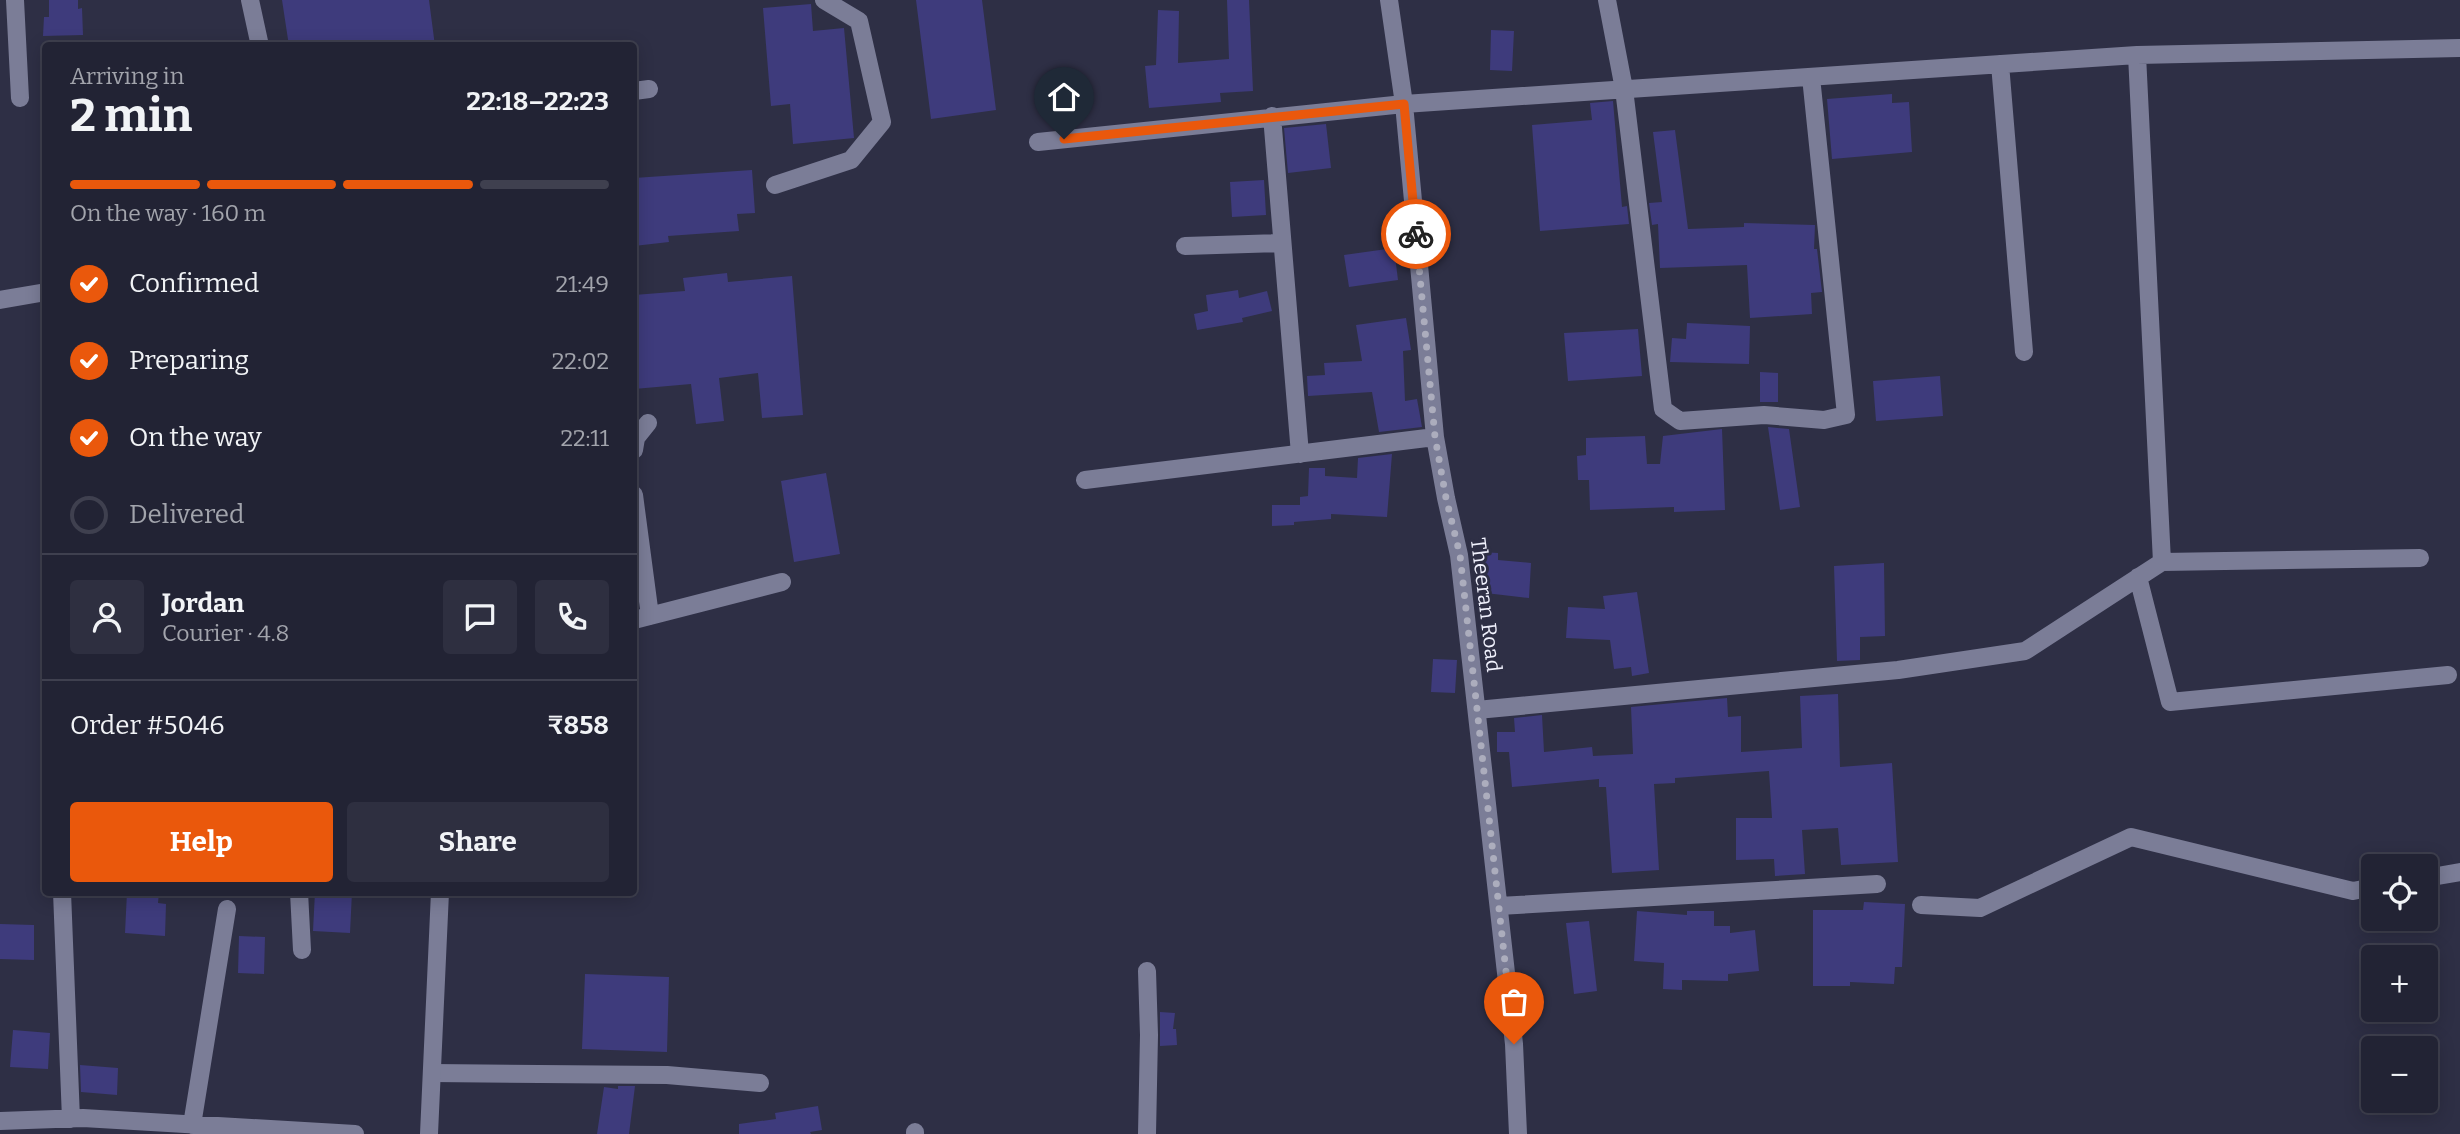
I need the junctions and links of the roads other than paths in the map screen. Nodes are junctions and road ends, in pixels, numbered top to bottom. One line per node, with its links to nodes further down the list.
1 (15, 0): 12 (street)
2 (250, 0): 6 (street)
3 (824, 0): 16 (street)
4 (1389, 0): 13 (street, Theeran Road)
5 (1607, 0): 11 (street)
6 (259, 42)
7 (2460, 48): 8 (street)
8 (2137, 55): 9 (street); 29 (street)
9 (2000, 64): 10 (street); 21 (street)
10 (1811, 77): 11 (street); 11 (street)
11 (1624, 89): 13 (street)
12 (20, 98)
13 (1404, 104): 14 (street); 24 (street, Theeran Road)
14 (1272, 116): 15 (street); 17 (street)
15 (1038, 142)
16 (775, 186)
17 (1282, 243): 18 (street); 25 (street)
18 (1185, 246)
19 (42, 293): 20 (street)
20 (0, 300)
21 (2024, 352)
22 (648, 422): 23 (street)
23 (637, 437)
24 (1435, 437): 25 (street); 34 (street, Theeran Road)
25 (1300, 454): 26 (street)
26 (1085, 480)
27 (637, 541): 32 (street)
28 (2420, 558): 29 (street)
29 (2162, 562): 30 (street)
30 (2138, 577): 33 (street); 34 (street)
31 (782, 582): 32 (street)
32 (642, 618)
33 (2448, 676)
34 (1477, 710): 43 (street, Theeran Road)
35 (2460, 872): 36 (street)
36 (2438, 876)
37 (1877, 884): 43 (street)
38 (2361, 889): 42 (street)
39 (62, 896): 49 (street)
40 (299, 896): 45 (street)
41 (440, 896): 47 (street)
42 (1921, 905)
43 (1499, 906): 55 (street, Theeran Road)
44 (227, 909): 51 (street)
45 (302, 950)
46 (1147, 971): 54 (street)
47 (432, 1073): 48 (street); 53 (street)
48 (760, 1083)
49 (71, 1119): 50 (street); 51 (street)
50 (0, 1121)
51 (192, 1125): 52 (street)
52 (355, 1134)
53 (429, 1134)
54 (1147, 1134)
55 (1518, 1134)

